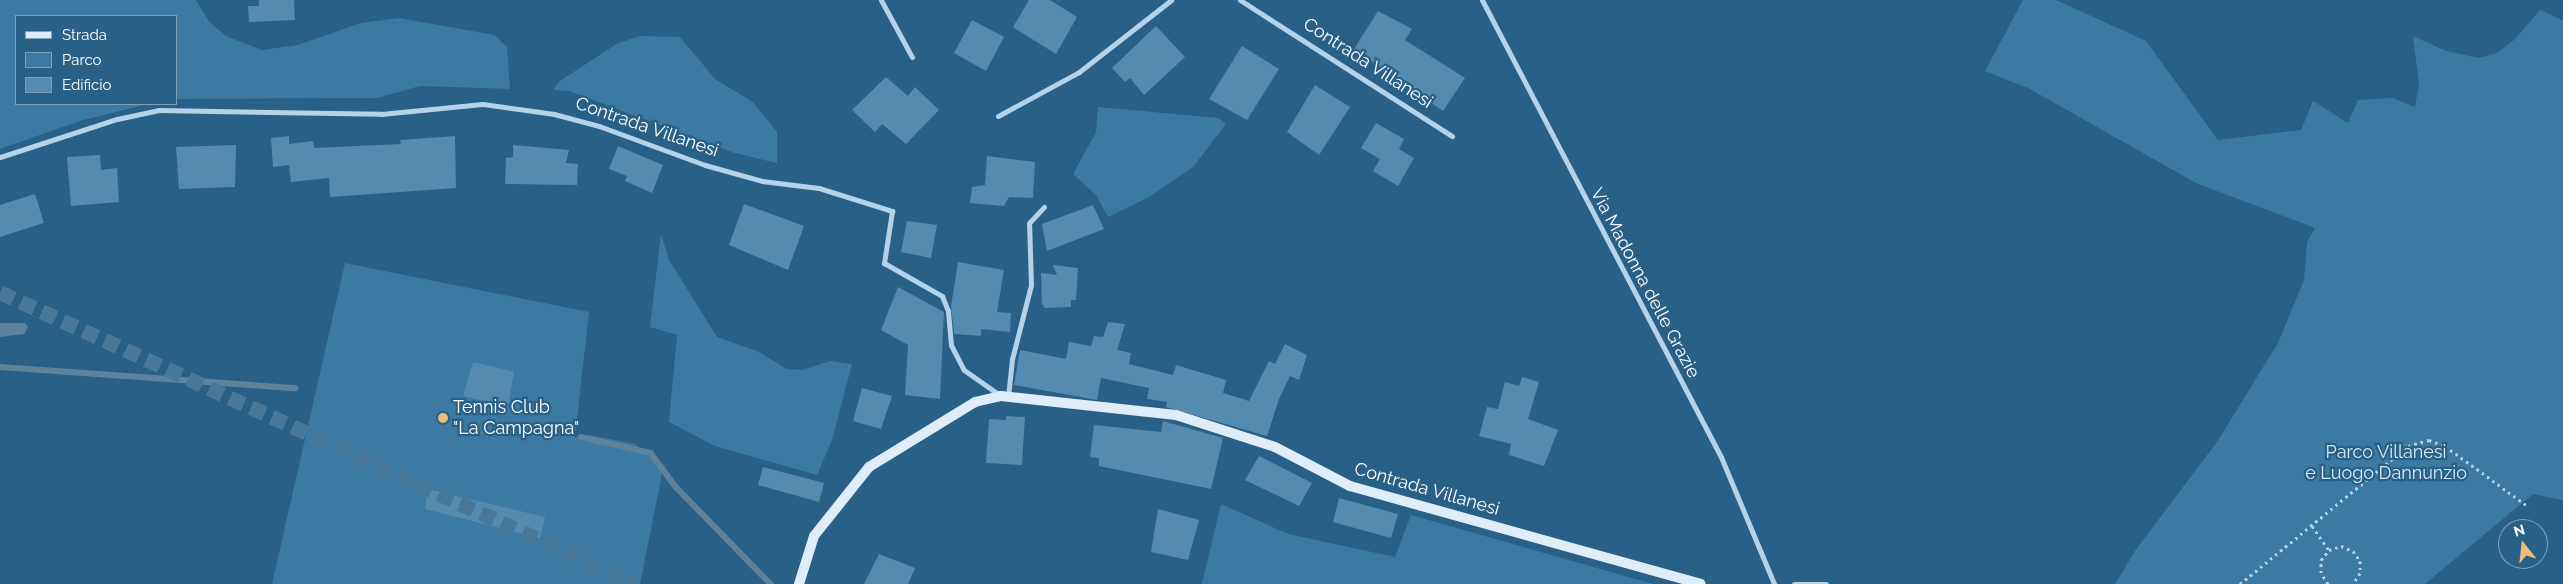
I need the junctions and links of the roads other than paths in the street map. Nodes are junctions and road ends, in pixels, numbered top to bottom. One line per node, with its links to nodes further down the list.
1 (881, 0): 5 (street)
2 (1171, 0): 6 (street)
3 (1240, 0): 7 (street, Contrada Villanesi)
4 (1482, 0): 13 (street, Via Madonna delle Grazie)
5 (912, 57)
6 (998, 116)
7 (1452, 136)
8 (0, 157): 10 (street, Contrada Villanesi)
9 (1044, 207): 10 (street)
10 (1005, 396): 11 (street, Contrada Villanesi); 12 (street, Contrada Villanesi)
11 (799, 584)
12 (1701, 584)
13 (1774, 584)
14 (1794, 584): 15 (street)
15 (1826, 584)

